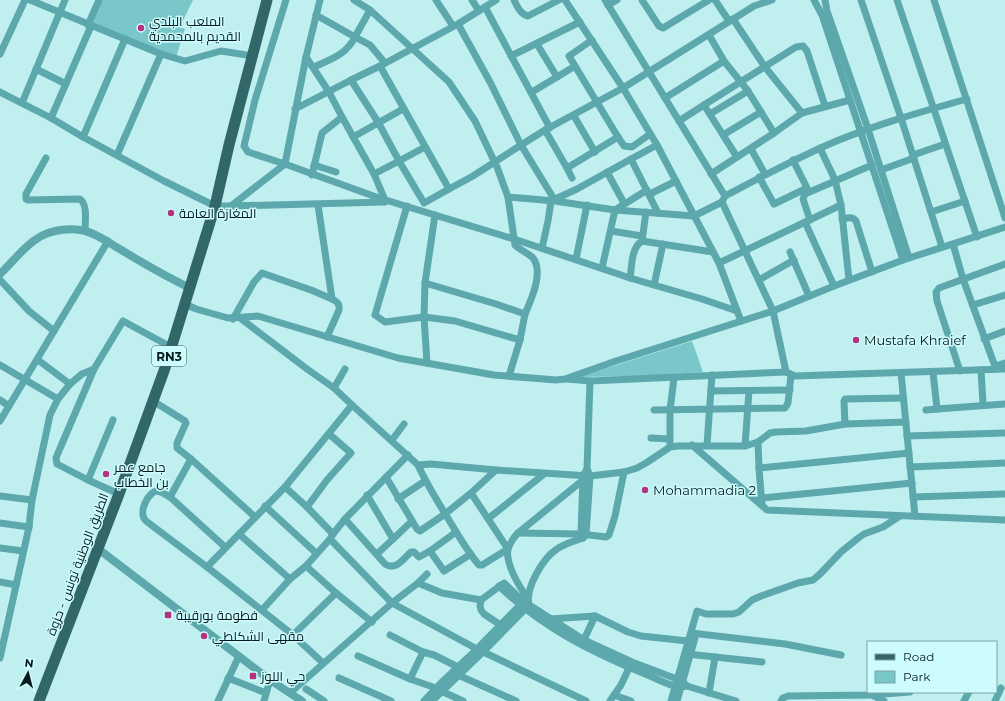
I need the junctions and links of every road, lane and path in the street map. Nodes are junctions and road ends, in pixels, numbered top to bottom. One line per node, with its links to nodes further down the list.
1 (25, 0): 41 (street)
2 (30, 0): 29 (street)
3 (65, 0): 29 (street)
4 (99, 0): 33 (street)
5 (267, 0): 43 (main road, الطريق الوطنية تونس - حزوة / RN3)
6 (286, 0): 65 (street)
7 (320, 0): 30 (street)
8 (436, 0): 34 (street)
9 (472, 0): 27 (street)
10 (496, 0): 27 (street)
11 (514, 0): 12 (street)
12 (559, 0)
13 (565, 0): 32 (street)
14 (617, 0): 25 (street)
15 (642, 0): 16 (street)
16 (709, 0)
17 (715, 0): 31 (street)
18 (772, 0): 26 (street)
19 (814, 0): 66 (street)
20 (825, 0): 84 (street)
21 (861, 0): 80 (street)
22 (897, 0): 71 (street)
23 (934, 0): 64 (street)
24 (358, 1): 28 (street)
25 (606, 3): 52 (street)
26 (752, 3): 31 (street)
27 (482, 9): 34 (street); 44 (street)
28 (370, 10): 36 (street); 40 (street)
29 (60, 12): 33 (street); 51 (street)
30 (316, 15): 36 (street); 45 (street)
31 (731, 20): 35 (street); 50 (street)
32 (580, 22): 38 (street); 39 (street)
33 (90, 25): 37 (street); 56 (street)
34 (455, 25): 40 (street); 92 (street)
35 (709, 35): 46 (street); 52 (street)
36 (355, 37): 47 (street); 49 (street)
37 (125, 39): 42 (street); 88 (street)
38 (592, 40): 48 (street); 57 (street)
39 (537, 44): 44 (street); 53 (street)
40 (412, 49): 47 (street); 105 (street)
41 (0, 54)
42 (161, 54): 43 (street); 98 (street)
43 (253, 56): 62 (main road, الطريق الوطنية تونس - حزوة / RN3)
44 (511, 56): 60 (street)
45 (306, 57): 49 (street); 72 (street)
46 (724, 61): 55 (street); 63 (street)
47 (382, 64): 54 (street); 73 (street)
48 (575, 66): 53 (street); 68 (street)
49 (314, 67): 59 (street)
50 (765, 67): 55 (street); 70 (street); 75 (street)
51 (36, 69): 56 (street); 67 (street)
52 (648, 72): 57 (street); 63 (street)
53 (557, 77): 60 (street)
54 (351, 80): 59 (street); 82 (street)
55 (740, 83): 61 (street); 69 (street)
56 (66, 84): 79 (street)
57 (623, 88): 68 (street); 86 (street)
58 (0, 92): 67 (street)
59 (329, 92): 72 (street); 78 (street)
60 (532, 92): 83 (street)
61 (748, 92): 74 (street); 76 (street)
62 (241, 97): 65 (street); 133 (main road, الطريق الوطنية تونس - حزوة / RN3)
63 (665, 98): 81 (street)
64 (967, 99): 71 (street); 143 (street)
65 (255, 100): 106 (street)
66 (850, 100): 70 (street); 84 (street)
67 (22, 103): 79 (street)
68 (598, 103): 77 (street); 90 (street)
69 (704, 105): 76 (street); 81 (street)
70 (825, 106): 75 (street)
71 (934, 108): 80 (street); 91 (street)
72 (295, 109): 106 (street)
73 (403, 109): 82 (street); 94 (street)
74 (761, 112): 85 (street); 87 (street)
75 (802, 113): 85 (street)
76 (710, 114): 87 (street)
77 (574, 116): 83 (street); 97 (street)
78 (342, 117): 89 (street); 107 (street)
79 (51, 118): 88 (street)
80 (901, 118): 84 (street); 99 (street)
81 (679, 121): 114 (street)
82 (378, 122): 89 (street); 104 (street)
83 (548, 129): 92 (street); 109 (street)
84 (864, 130): 95 (street); 108 (street); 110 (street)
85 (774, 133): 96 (street)
86 (650, 134): 90 (street); 93 (street)
87 (723, 135): 101 (street)
88 (83, 137): 98 (street)
89 (353, 137): 113 (street)
90 (618, 137): 97 (street)
91 (945, 144): 99 (street); 127 (street)
92 (522, 145): 105 (street); 125 (street)
93 (657, 145): 102 (street); 118 (street)
94 (425, 147): 104 (street); 120 (street)
95 (820, 148): 103 (street); 119 (street)
96 (751, 149): 101 (street); 116 (street)
97 (595, 152): 109 (street)
98 (116, 155): 133 (street)
99 (914, 156): 110 (street); 139 (street)
100 (46, 158): 147 (street)
101 (737, 158): 114 (street)
102 (631, 159): 112 (street); 122 (street)
103 (793, 160): 116 (street); 121 (street)
104 (399, 161): 113 (street); 128 (street)
105 (494, 162): 120 (street); 123 (street)
106 (285, 164): 115 (street); 134 (street)
107 (314, 165): 111 (street); 115 (street)
108 (872, 165): 119 (street); 161 (street)
109 (567, 168): 117 (street)
110 (881, 170): 161 (street)
111 (336, 172)
112 (607, 172): 125 (street); 129 (street)
113 (374, 174): 126 (street)
114 (711, 174): 124 (street)
115 (312, 175): 126 (street)
116 (762, 176): 121 (street); 124 (street)
117 (572, 178)
118 (676, 180): 122 (street); 142 (street)
119 (835, 180): 121 (street); 132 (street)
120 (449, 189): 128 (street)
121 (808, 190): 145 (street)
122 (648, 192): 129 (street); 140 (street)
123 (508, 197): 125 (street); 151 (street)
124 (724, 199): 142 (street); 157 (street)
125 (552, 200): 131 (street); 156 (street)
126 (389, 201): 130 (street); 135 (street)
127 (965, 202): 139 (street); 149 (street)
128 (424, 203): 136 (street)
129 (624, 203): 137 (street)
130 (318, 204): 134 (street); 179 (street)
131 (587, 205): 137 (street); 160 (street)
132 (841, 205): 144 (street); 145 (street)
133 (215, 206): 134 (street); 176 (main road, الطريق الوطنية تونس - حزوة / RN3)
134 (231, 206)
135 (406, 206): 136 (street); 186 (street)
136 (416, 209): 141 (street)
137 (615, 210): 138 (street); 148 (street)
138 (646, 212): 140 (street); 150 (street)
139 (931, 212): 155 (street)
140 (658, 213): 142 (street)
141 (435, 215): 151 (street); 173 (street)
142 (694, 216): 158 (street)
143 (1005, 218)
144 (842, 219): 166 (street); 172 (street)
145 (807, 221): 157 (street); 175 (street)
146 (1005, 227): 149 (street)
147 (85, 231): 152 (street); 167 (street)
148 (611, 231): 150 (street); 165 (street)
149 (976, 237): 154 (street)
150 (642, 238): 153 (street); 168 (street)
151 (514, 239): 156 (street); 184 (street)
152 (108, 241): 176 (street); 188 (street)
153 (663, 244): 158 (street); 174 (street)
154 (953, 244): 155 (street); 169 (street)
155 (942, 247): 161 (street)
156 (542, 248): 160 (street)
157 (745, 251): 163 (street); 171 (street)
158 (713, 252): 163 (street)
159 (790, 252): 162 (street)
160 (576, 259): 165 (street)
161 (906, 259): 166 (street)
162 (794, 260): 171 (street); 178 (street)
163 (719, 263): 182 (street)
164 (1005, 264): 169 (street)
165 (602, 268): 168 (street)
166 (872, 272): 172 (street)
167 (0, 274)
168 (630, 278): 174 (street)
169 (963, 279): 181 (street); 203 (street)
170 (0, 280): 188 (street)
171 (759, 280): 183 (street)
172 (849, 280): 175 (street)
173 (425, 283): 184 (street); 186 (street)
174 (654, 285): 182 (street)
175 (834, 286): 178 (street)
176 (190, 288): 180 (main road, الطريق الوطنية تونس - حزوة / RN3)
177 (1005, 295): 181 (street)
178 (809, 296): 183 (street)
179 (332, 299): 185 (street); 190 (street)
180 (185, 304): 185 (street); 193 (main road, الطريق الوطنية تونس - حزوة / RN3)
181 (973, 305): 191 (street)
182 (737, 311): 187 (street)
183 (773, 311): 187 (street); 205 (street)
184 (526, 314): 192 (street)
185 (237, 318): 190 (street); 214 (street)
186 (424, 318): 192 (street); 195 (street)
187 (741, 321): 210 (street)
188 (54, 331): 194 (street)
189 (1005, 331): 191 (street)
190 (327, 337): 195 (street)
191 (984, 339): 198 (street)
192 (520, 340): 208 (street)
193 (171, 347): 199 (street); 221 (main road, الطريق الوطنية تونس - حزوة / RN3)
194 (38, 360): 211 (street); 213 (street)
195 (427, 363): 208 (street)
196 (1005, 363): 198 (street)
197 (0, 365): 211 (street)
198 (995, 368): 201 (street); 202 (street)
199 (94, 369): 213 (street); 260 (street)
200 (345, 369): 214 (street)
201 (1005, 369)
202 (981, 370): 203 (street); 222 (street)
203 (960, 371): 204 (street)
204 (933, 372): 206 (street); 228 (street)
205 (788, 373): 206 (street); 207 (street); 216 (street)
206 (901, 373): 218 (street)
207 (712, 375): 209 (street); 217 (street)
208 (509, 376): 210 (street)
209 (674, 378): 212 (street); 230 (street)
210 (565, 379): 212 (street)
211 (25, 380): 219 (street); 225 (street)
212 (590, 381): 258 (street)
213 (70, 384): 219 (street)
214 (334, 388): 224 (street)
215 (750, 390): 216 (street); 217 (street); 227 (street)
216 (790, 390): 227 (street)
217 (711, 391): 226 (street)
218 (903, 398): 234 (street); 236 (street)
219 (58, 399): 273 (street)
220 (0, 400): 225 (street)
221 (153, 401): 250 (street); 265 (main road, الطريق الوطنية تونس - حزوة / RN3)
222 (983, 404): 223 (street); 228 (street)
223 (1005, 404)
224 (352, 405): 238 (street); 242 (street)
225 (9, 406): 233 (street)
226 (710, 409): 227 (street); 230 (street); 245 (street)
227 (749, 409): 246 (street)
228 (936, 409): 231 (street)
229 (654, 410): 230 (street)
230 (670, 410): 241 (street)
231 (926, 410)
232 (113, 420): 260 (street)
233 (0, 421)
234 (906, 422): 236 (street); 239 (street)
235 (404, 424): 242 (street)
236 (845, 424): 243 (street)
237 (1005, 432): 239 (street)
238 (329, 434): 263 (street); 276 (street)
239 (907, 436): 248 (street)
240 (651, 438): 241 (street)
241 (669, 439): 247 (street)
242 (392, 440): 249 (street)
243 (758, 442): 246 (street); 254 (street)
244 (692, 445): 245 (street); 247 (street); 275 (street)
245 (707, 445): 246 (street)
246 (745, 446)
247 (670, 447): 256 (street)
248 (909, 453): 253 (street); 254 (street)
249 (408, 455): 252 (street); 259 (street)
250 (191, 459): 269 (street); 280 (street)
251 (1005, 463): 253 (street)
252 (418, 465): 255 (street); 261 (street)
253 (910, 467): 262 (street)
254 (759, 468): 271 (street)
255 (496, 470): 257 (street); 264 (street)
256 (624, 472): 258 (street); 290 (street)
257 (544, 474): 258 (street); 281 (street)
258 (586, 475): 288 (street); 290 (street)
259 (386, 477): 268 (street); 272 (street)
260 (88, 480): 265 (street)
261 (425, 481): 272 (street); 277 (street)
262 (912, 483): 270 (street); 271 (street)
263 (285, 487): 274 (street); 276 (street)
264 (471, 493): 277 (street); 281 (street)
265 (119, 494): 295 (main road, الطريق الوطنية تونس - حزوة / RN3)
266 (1005, 494): 270 (street)
267 (0, 496): 273 (street)
268 (367, 496): 282 (street); 292 (street)
269 (170, 497): 293 (street); 303 (street)
270 (913, 497): 279 (street)
271 (761, 498): 275 (street)
272 (398, 499): 284 (street)
273 (32, 500): 286 (street)
274 (265, 506): 280 (street); 299 (street)
275 (762, 506): 278 (street)
276 (307, 507): 291 (street)
277 (445, 514): 284 (street); 287 (street)
278 (900, 516): 279 (street); 319 (street)
279 (915, 516): 283 (street)
280 (254, 517): 289 (street)
281 (489, 518): 296 (street)
282 (345, 519): 291 (street); 300 (street)
283 (1005, 520)
284 (412, 521): 292 (street)
285 (0, 523): 286 (street)
286 (28, 528): 297 (street)
287 (456, 532): 298 (street); 301 (street)
288 (518, 532): 290 (street); 296 (street)
289 (239, 534): 293 (street); 305 (street)
290 (583, 536): 312 (street)
291 (332, 537): 299 (street); 311 (street)
292 (393, 539): 300 (street)
293 (225, 547): 303 (street)
294 (0, 548): 297 (street)
295 (97, 548): 328 (street); 353 (main road, الطريق الوطنية تونس - حزوة / RN3)
296 (508, 550): 301 (street); 312 (street)
297 (23, 551): 308 (street)
298 (430, 551): 300 (street); 301 (street)
299 (316, 554): 302 (street)
300 (377, 554)
301 (471, 554)
302 (306, 566): 305 (street); 309 (street)
303 (207, 567): 313 (street)
304 (427, 574): 307 (street)
305 (290, 579): 313 (street)
306 (0, 582): 308 (street)
307 (418, 583): 310 (street); 311 (street)
308 (16, 585): 317 (street)
309 (336, 593): 316 (street); 320 (street)
310 (481, 600): 312 (street); 318 (street)
311 (392, 603): 316 (street); 324 (street)
312 (526, 603): 315 (street); 318 (street)
313 (262, 610): 320 (street)
314 (595, 616): 315 (street); 322 (street); 323 (street)
315 (548, 621): 323 (street)
316 (372, 622): 333 (street)
317 (4, 626): 331 (street)
318 (503, 626): 324 (street)
319 (693, 634): 322 (street); 326 (street); 327 (street)
320 (293, 635): 333 (street)
321 (390, 635): 325 (street)
322 (688, 642): 326 (street)
323 (583, 643): 334 (street); 340 (street)
324 (480, 651): 335 (street); 351 (street)
325 (423, 652): 335 (street); 338 (street)
326 (687, 654): 330 (street); 340 (street)
327 (841, 655)
328 (239, 656): 336 (street); 339 (street)
329 (358, 656): 338 (street)
330 (715, 657): 332 (street); 344 (street)
331 (0, 658)
332 (762, 662)
333 (323, 663): 346 (street)
334 (629, 668): 340 (street); 350 (street)
335 (456, 672): 343 (street); 362 (street)
336 (228, 678): 345 (street); 354 (street)
337 (339, 678): 358 (street)
338 (410, 679): 343 (street)
339 (270, 680): 345 (street); 346 (street)
340 (681, 684): 344 (street); 364 (street); 365 (street)
341 (1001, 688): 369 (street)
342 (306, 689): 357 (street)
343 (438, 690): 359 (street); 360 (street); 361 (street)
344 (709, 692): 352 (street)
345 (266, 693): 355 (street)
346 (290, 693): 356 (street)
347 (890, 693): 348 (street)
348 (871, 694): 349 (street); 368 (street)
349 (814, 696): 366 (street); 367 (street)
350 (612, 698): 363 (street)
351 (584, 700)
352 (734, 700)
353 (39, 701)
354 (218, 701)
355 (264, 701)
356 (302, 701)
357 (324, 701)
358 (391, 701)
359 (424, 701)
360 (432, 701)
361 (463, 701)
362 (516, 701)
363 (631, 701)
364 (671, 701)
365 (677, 701)
366 (781, 701)
367 (824, 701)
368 (884, 701)
369 (995, 701)

